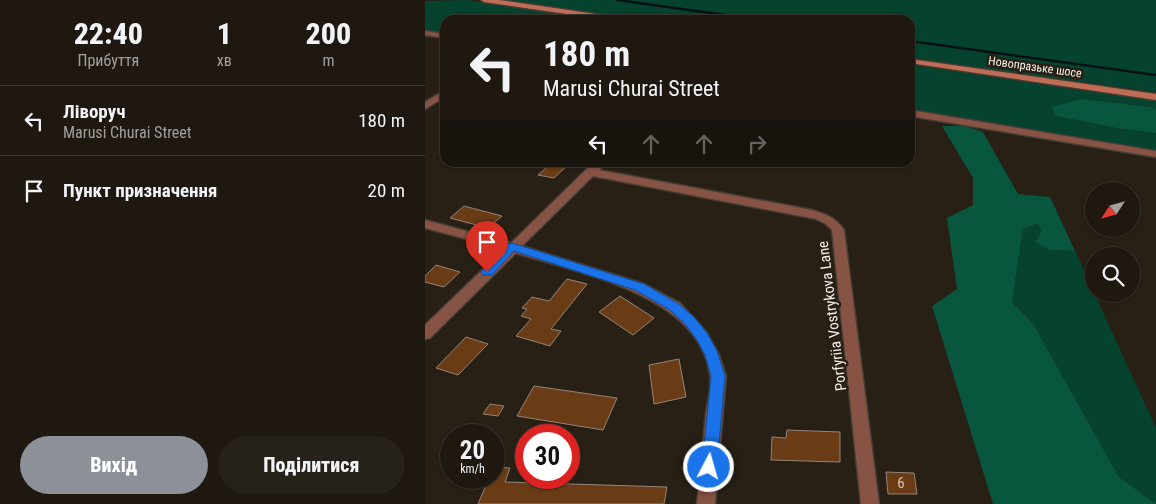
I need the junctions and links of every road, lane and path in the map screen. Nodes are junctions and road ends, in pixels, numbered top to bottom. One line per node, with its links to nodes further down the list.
1 (484, 0): 2 (main road)
2 (588, 15)
3 (425, 33): 4 (street)
4 (440, 35)
5 (915, 62): 7 (main road, Новопразьке шосе)
6 (440, 96): 8 (street)
7 (1156, 97)
8 (425, 106)
9 (915, 114): 10 (street)
10 (1156, 154)
11 (596, 167): 12 (street)
12 (591, 172): 14 (street); 17 (street, Porfyriia Vostrykova Lane)
13 (425, 224): 14 (street)
14 (512, 247): 15 (street); 16 (street)
15 (425, 334)
16 (706, 504)
17 (870, 504)

